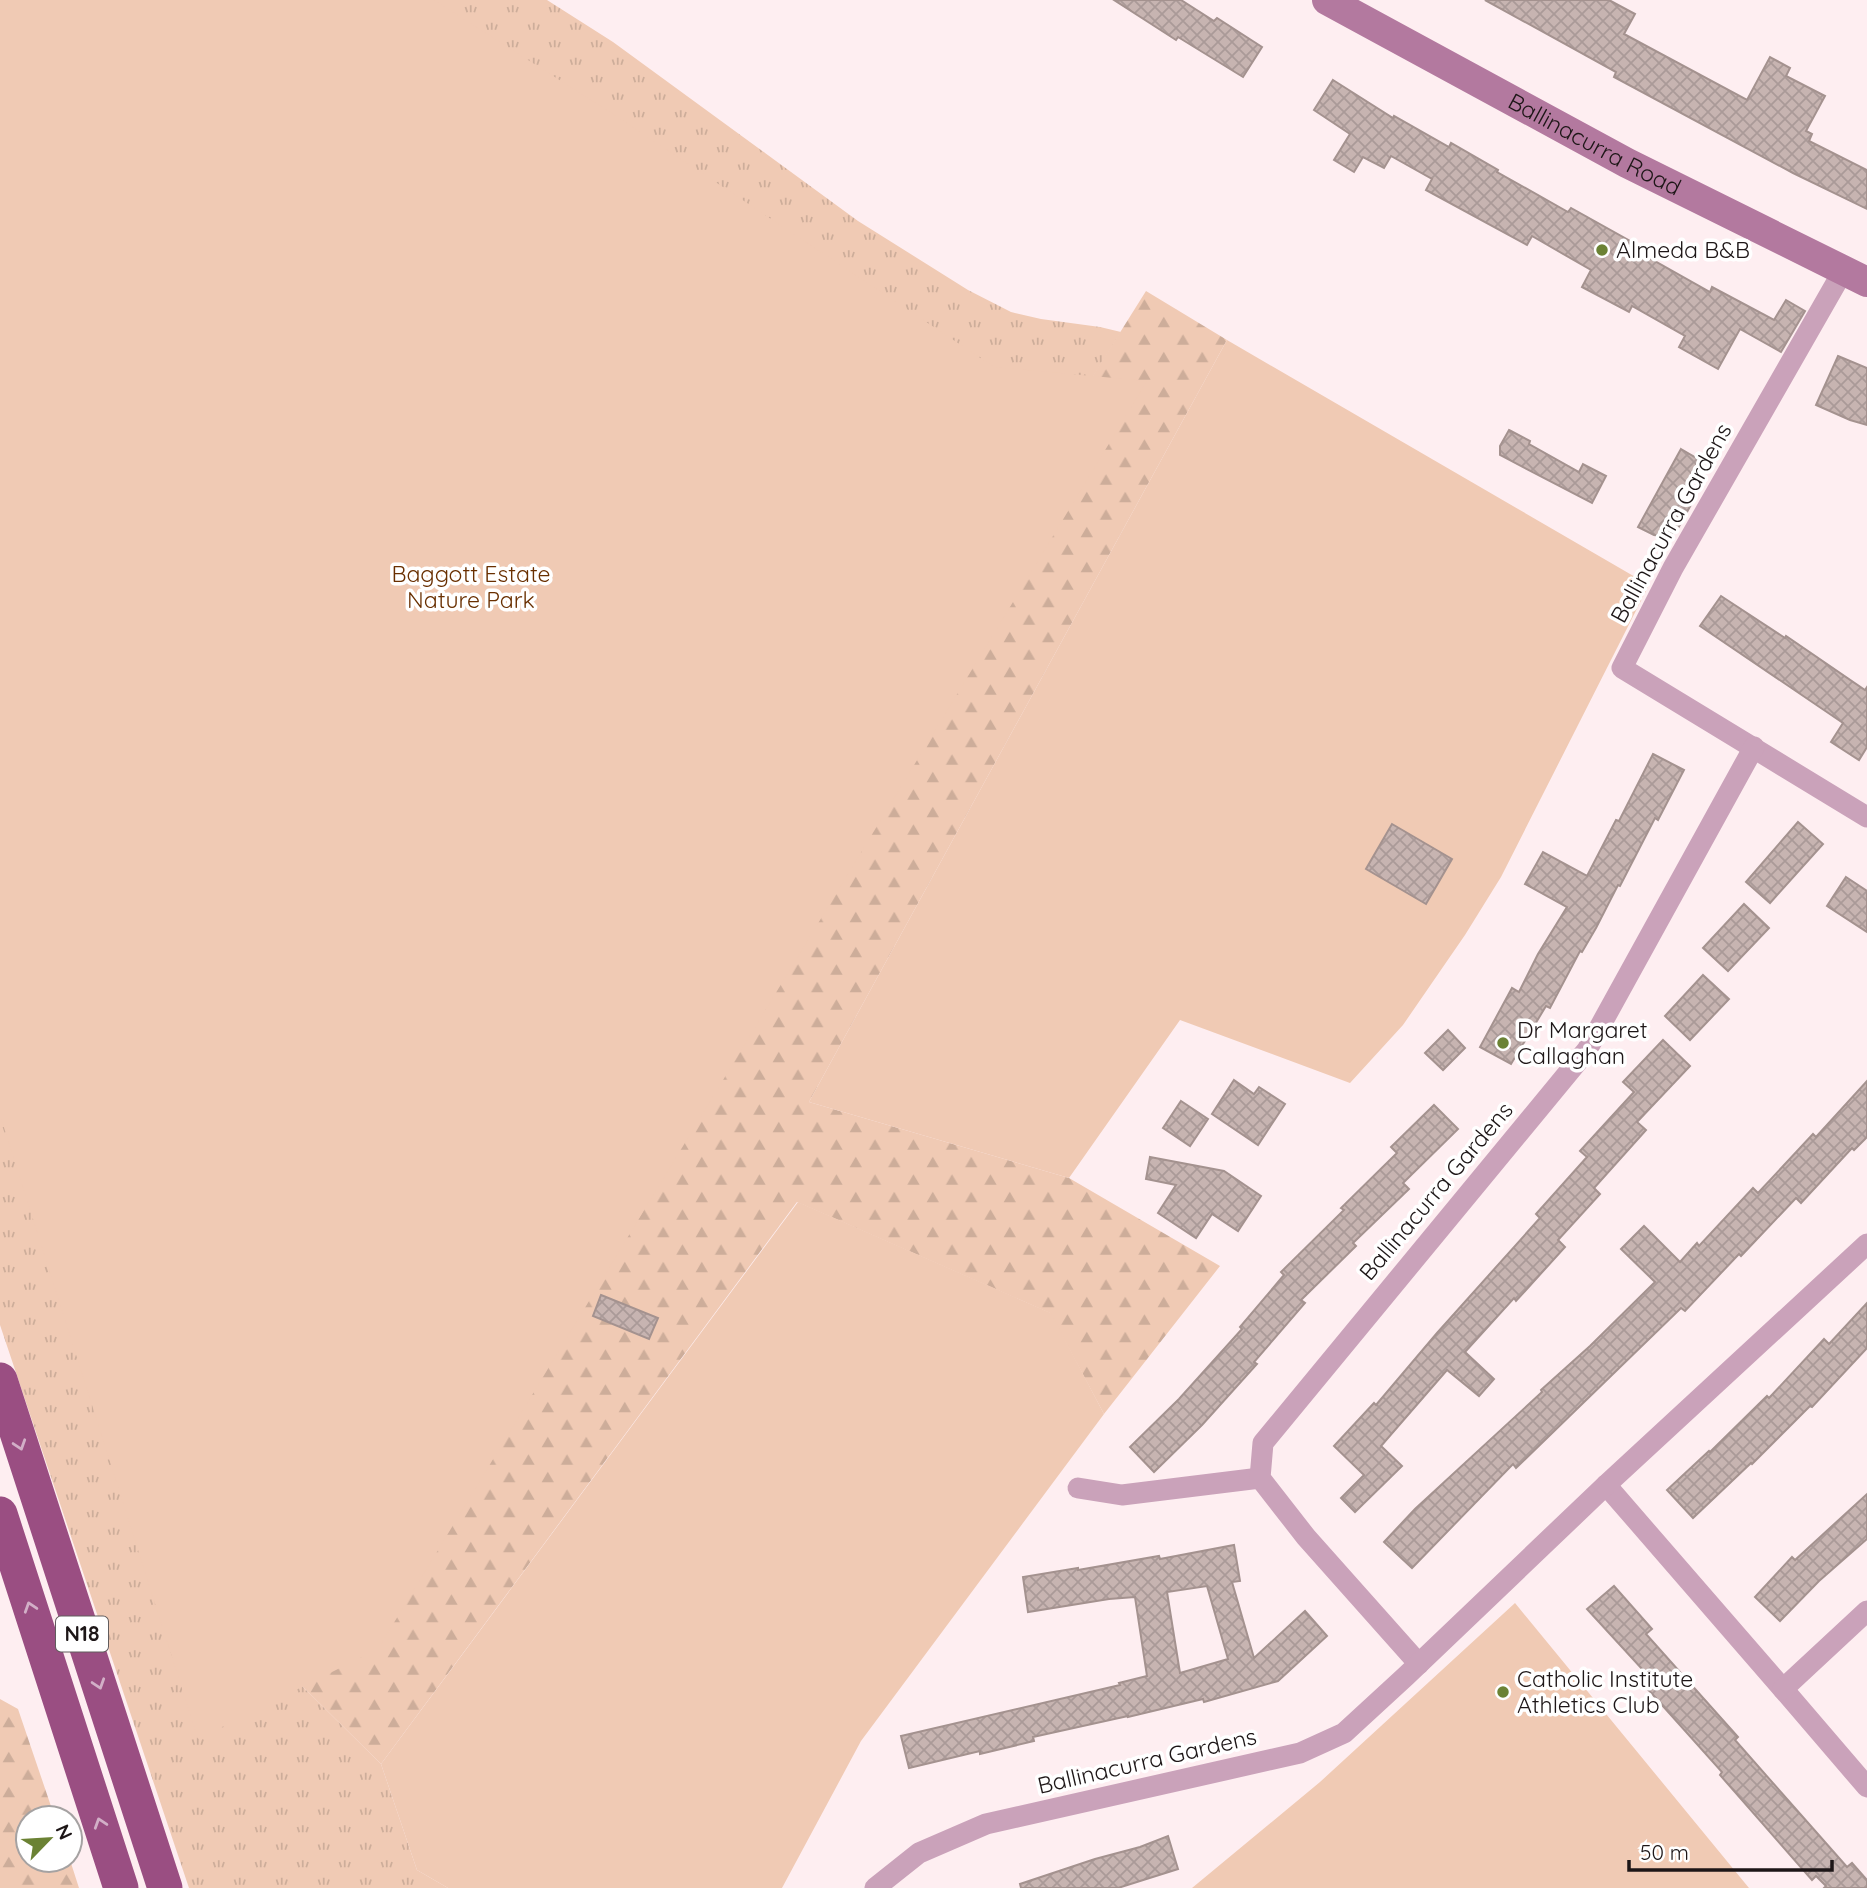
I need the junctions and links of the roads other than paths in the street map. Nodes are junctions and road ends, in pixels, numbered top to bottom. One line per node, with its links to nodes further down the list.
1 (1327, 0): 2 (main road, Ballinacurra Road)
2 (1855, 276): 3 (street, Ballinacurra Gardens)
3 (1754, 747): 4 (street, Ballinacurra Gardens); 7 (street, Ballinacurra Gardens)
4 (1867, 817)
5 (1867, 1244): 8 (street, Ballinacurra Gardens)
6 (0, 1380): 16 (highway, N18, one-way to 16)
7 (1260, 1478): 9 (street); 12 (street)
8 (1606, 1485): 12 (street, Ballinacurra Gardens); 13 (street)
9 (1078, 1488)
10 (0, 1514): 15 (highway, N18, one-way to 10)
11 (1867, 1611): 13 (street)
12 (1419, 1664): 17 (street, Ballinacurra Gardens)
13 (1783, 1689): 14 (street)
14 (1867, 1787)
15 (121, 1888)
16 (165, 1888)
17 (874, 1888)

